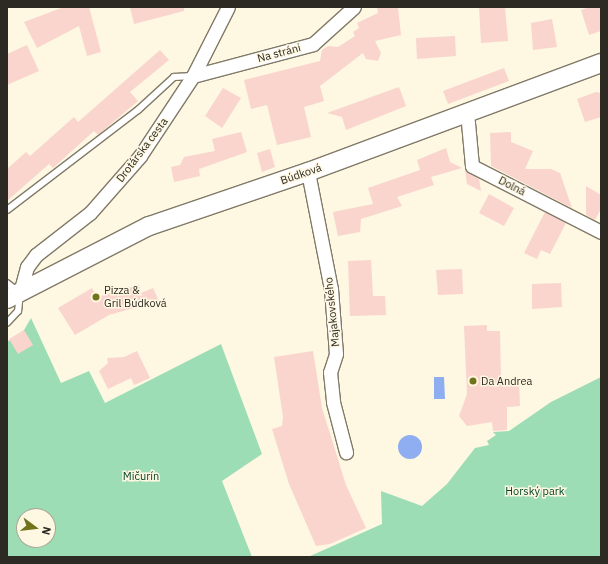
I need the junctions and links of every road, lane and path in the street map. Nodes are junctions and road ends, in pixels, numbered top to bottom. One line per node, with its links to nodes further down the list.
1 (228, 7): 4 (street, Drotárska cesta)
2 (354, 7): 4 (street, Na stráni)
3 (601, 64): 5 (street, Búdková)
4 (193, 76): 7 (lane); 9 (street, Drotárska cesta)
5 (467, 112): 6 (street, Búdková); 8 (street, Dolná)
6 (308, 172): 9 (street, Búdková); 11 (street, Majakovského)
7 (7, 210)
8 (601, 232)
9 (12, 292): 10 (lane)
10 (7, 323)
11 (346, 452)

